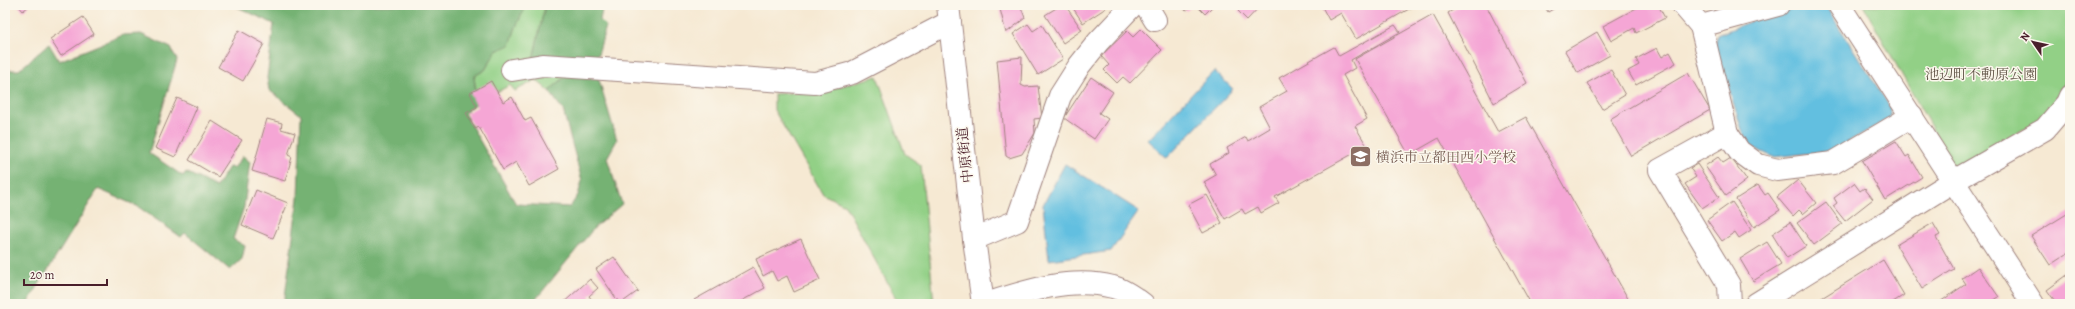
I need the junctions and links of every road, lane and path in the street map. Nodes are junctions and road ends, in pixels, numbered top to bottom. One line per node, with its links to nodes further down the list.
1 (1133, 5): 12 (street)
2 (1683, 5): 6 (street)
3 (1778, 5): 6 (street)
4 (1839, 5): 9 (street)
5 (949, 14): 7 (street); 12 (street, 中原街道)
6 (1701, 26): 10 (street)
7 (512, 70)
8 (2070, 96): 11 (street)
9 (1912, 116): 10 (street); 11 (street)
10 (1728, 133): 15 (street)
11 (1952, 182): 16 (street); 17 (street)
12 (974, 239): 13 (street, 中原街道)
13 (985, 304): 14 (street)
14 (1142, 304)
15 (1730, 304)
16 (1756, 304)
17 (2033, 304)

